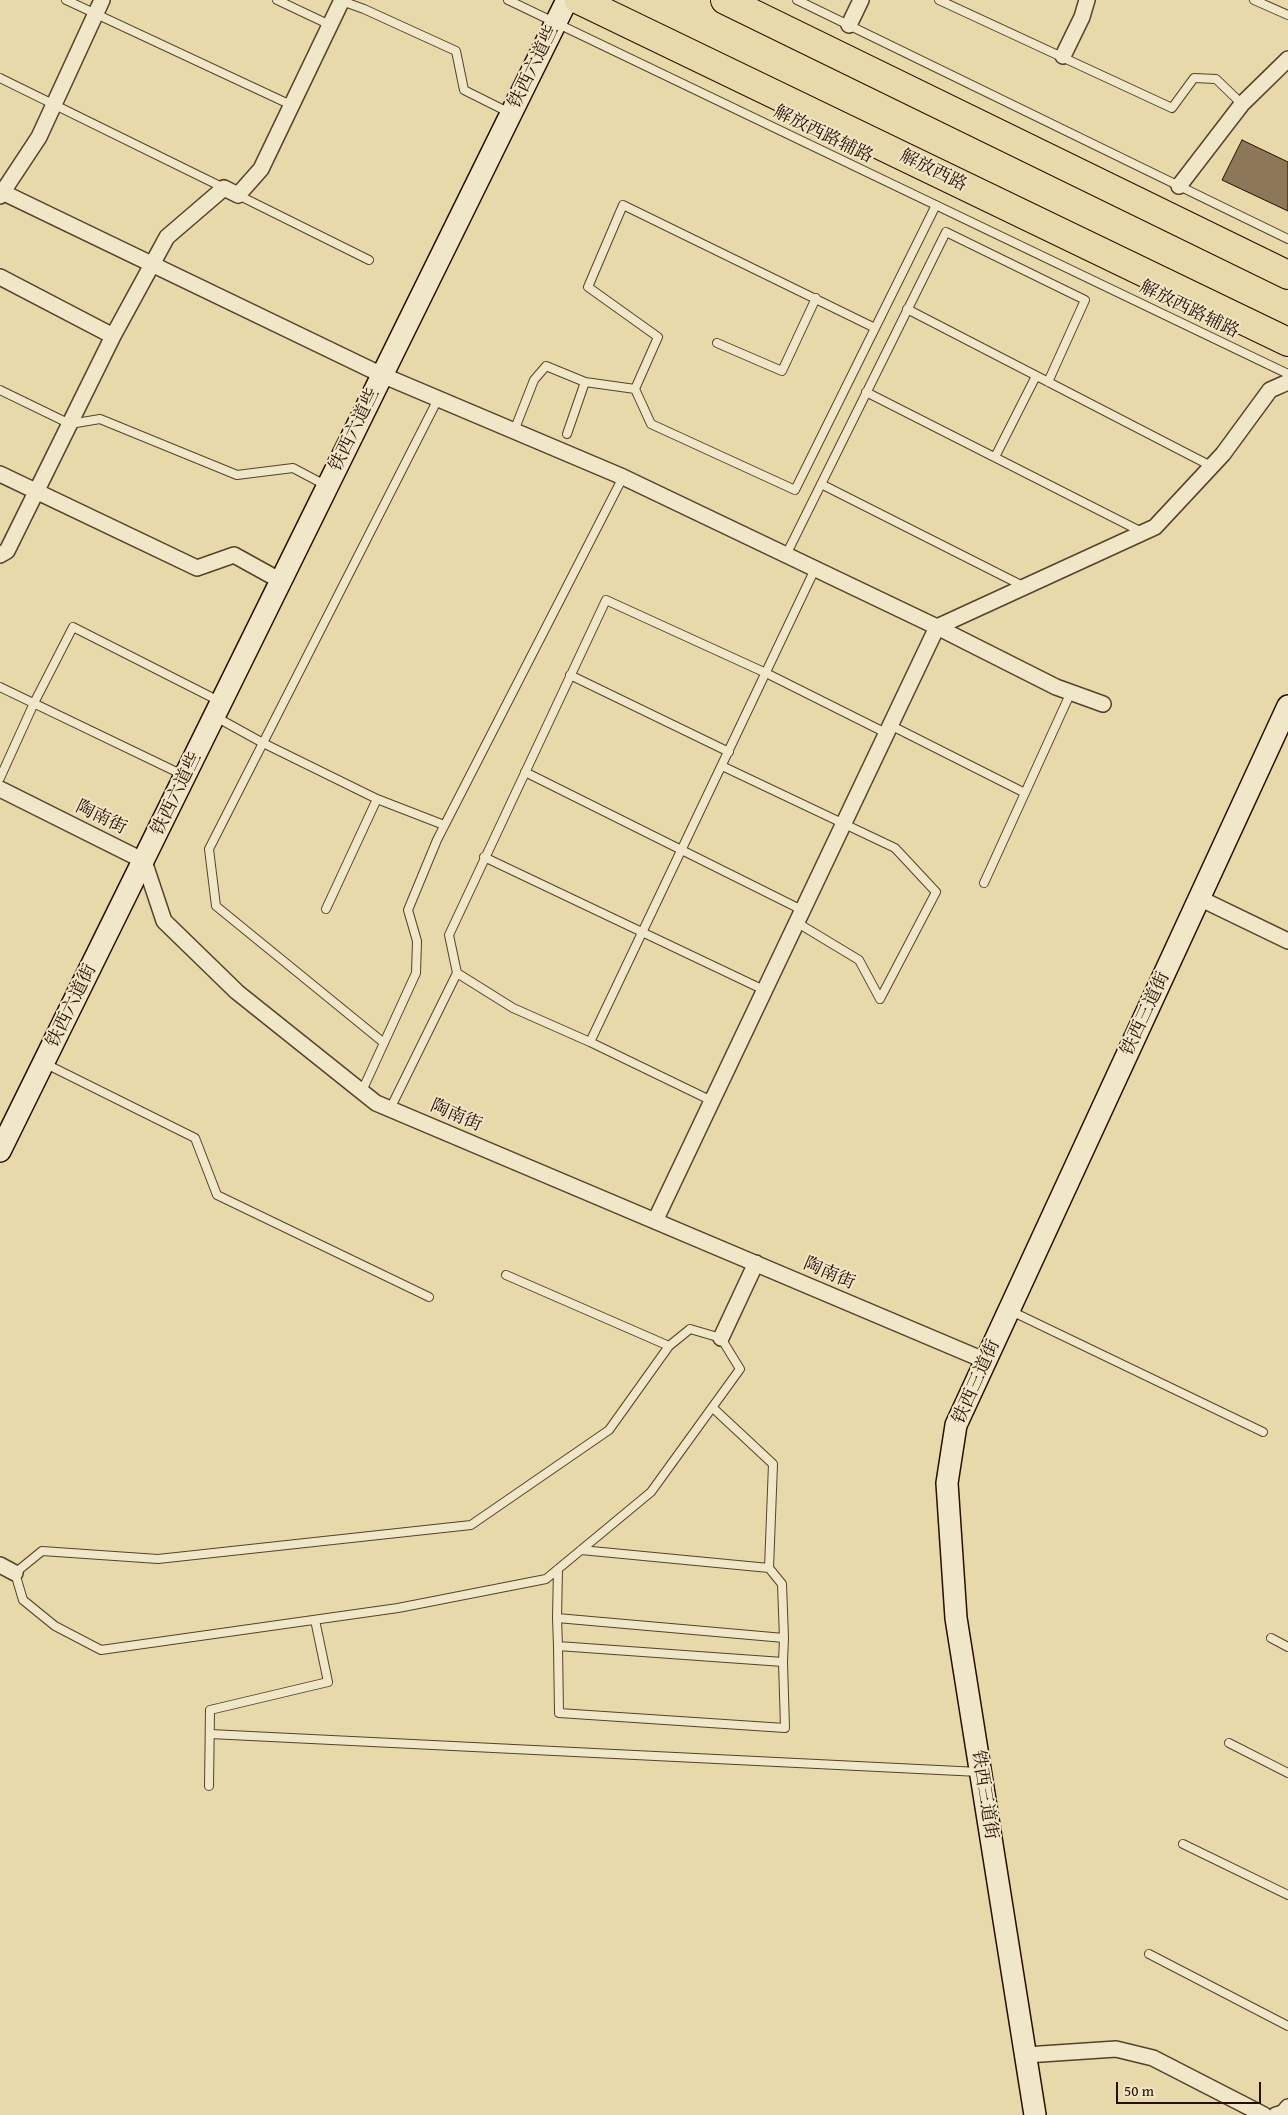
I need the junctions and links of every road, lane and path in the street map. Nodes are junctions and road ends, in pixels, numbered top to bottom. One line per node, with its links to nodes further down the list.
1 (66, 0): 14 (lane)
2 (102, 0): 14 (street)
3 (277, 0): 17 (lane)
4 (341, 0): 17 (street); 25 (lane)
5 (508, 0): 16 (lane, 解放西路辅路)
6 (567, 0): 16 (street, 铁西六道些)
7 (579, 0): 40 (highway, 解放西路)
8 (725, 0): 34 (highway)
9 (797, 0): 18 (lane)
10 (861, 0): 18 (street)
11 (939, 0): 19 (lane)
12 (1087, 0): 19 (street)
13 (1254, 0): 15 (lane)
14 (96, 14): 22 (street); 24 (lane)
15 (1288, 15)
16 (556, 23): 25 (street, 铁西六道些); 30 (lane, 解放西路辅路)
17 (330, 25): 24 (street)
18 (849, 25): 26 (lane)
19 (1063, 56): 23 (lane)
20 (1288, 59): 23 (street)
21 (0, 78): 22 (lane)
22 (54, 104): 27 (lane); 28 (street)
23 (1242, 104): 26 (street)
24 (291, 105): 29 (street)
25 (511, 114): 43 (street, 铁西六道些)
26 (1179, 186): 31 (lane)
27 (224, 188): 29 (street); 33 (street)
28 (1, 194): 33 (street)
29 (238, 195): 32 (lane)
30 (936, 206): 38 (lane); 42 (lane, 解放西路辅路)
31 (1288, 239)
32 (369, 260)
33 (153, 265): 39 (street); 43 (street)
34 (1288, 275)
35 (0, 277): 39 (street)
36 (816, 298): 38 (lane); 41 (lane); 48 (lane)
37 (907, 309): 44 (lane); 46 (lane); 50 (lane)
38 (876, 328): 48 (lane)
39 (113, 336): 52 (street)
40 (1288, 342)
41 (717, 343)
42 (1288, 374)
43 (382, 375): 51 (street); 60 (street, 铁西六道些)
44 (1036, 376): 46 (lane); 55 (lane)
45 (585, 382): 48 (lane); 53 (lane); 54 (lane)
46 (1048, 382): 56 (lane)
47 (1288, 382): 56 (street)
48 (635, 389)
49 (0, 390): 52 (lane)
50 (866, 392): 55 (lane); 59 (lane)
51 (438, 399): 53 (street); 78 (lane)
52 (70, 424): 60 (lane); 61 (street)
53 (514, 431): 58 (street)
54 (568, 434)
55 (995, 457): 62 (lane)
56 (1211, 466): 62 (street)
57 (0, 474): 61 (street)
58 (623, 477): 64 (street); 88 (lane)
59 (821, 484): 64 (lane); 67 (lane)
60 (328, 486): 66 (street, 铁西六道些)
61 (37, 491): 63 (street); 66 (street)
62 (1144, 532): 67 (street)
63 (0, 555)
64 (786, 555): 65 (street)
65 (815, 569): 68 (street); 69 (lane)
66 (281, 581): 76 (street, 铁西六道些)
67 (1025, 587): 68 (street)
68 (937, 627): 72 (street); 77 (street)
69 (766, 673): 70 (lane); 77 (lane); 79 (lane)
70 (570, 675): 79 (lane); 81 (lane)
71 (0, 687): 73 (lane)
72 (1071, 692): 74 (street); 85 (lane)
73 (34, 703): 76 (lane); 82 (lane); 83 (lane)
74 (1103, 704)
75 (1288, 706): 93 (street, 铁西三道街)
76 (218, 709): 78 (lane); 82 (street, 铁西六道些)
77 (888, 729): 85 (lane); 87 (street)
78 (263, 743): 86 (lane); 101 (lane)
79 (729, 752): 80 (lane)
80 (722, 766): 87 (lane); 89 (lane)
81 (524, 772): 89 (lane); 90 (lane)
82 (185, 776): 91 (street, 铁西六道些)
83 (0, 778)
84 (0, 789): 91 (street, 陶南街)
85 (1025, 793): 92 (lane)
86 (377, 798): 88 (lane); 94 (lane)
87 (844, 822): 95 (street); 95 (lane)
88 (444, 825): 101 (lane)
89 (682, 851): 95 (lane); 96 (lane)
90 (484, 857): 96 (lane); 98 (lane)
91 (144, 860): 102 (street, 铁西六道街); 103 (street, 陶南街)
92 (984, 883)
93 (1200, 898): 97 (street); 111 (street, 铁西三道街)
94 (326, 909)
95 (799, 916): 99 (street)
96 (642, 934): 99 (lane); 100 (lane)
97 (1288, 940)
98 (457, 973): 100 (lane); 105 (lane)
99 (764, 990): 104 (street)
100 (590, 1042): 104 (lane)
101 (384, 1043): 103 (lane)
102 (44, 1063): 106 (street, 铁西六道街); 110 (lane)
103 (362, 1091): 105 (street, 陶南街)
104 (712, 1101): 107 (street)
105 (390, 1108): 107 (street, 陶南街)
106 (0, 1151)
107 (655, 1221): 108 (street, 陶南街)
108 (756, 1264): 112 (street); 114 (street, 陶南街)
109 (506, 1275): 113 (lane)
110 (429, 1297)
111 (1009, 1310): 114 (street, 铁西三道街); 116 (lane)
112 (721, 1338): 113 (lane); 115 (lane)
113 (669, 1346): 121 (lane)
114 (986, 1361): 131 (street, 铁西三道街)
115 (713, 1408): 117 (lane); 119 (lane)
116 (1263, 1432)
117 (581, 1550): 119 (lane); 120 (lane)
118 (0, 1565): 121 (street)
119 (769, 1568): 124 (lane)
120 (558, 1569): 122 (lane); 123 (lane)
121 (15, 1573): 123 (lane)
122 (557, 1618): 124 (lane); 126 (lane)
123 (315, 1620): 129 (lane)
124 (784, 1638): 128 (lane)
125 (1271, 1638): 127 (lane)
126 (558, 1646): 128 (lane); 128 (lane)
127 (1288, 1647)
128 (783, 1662)
129 (210, 1734): 131 (lane); 133 (lane)
130 (1229, 1743): 132 (lane)
131 (980, 1772): 138 (street, 铁西三道街)
132 (1288, 1773)
133 (209, 1786)
134 (1183, 1844): 135 (lane)
135 (1288, 1895)
136 (1149, 1954): 137 (lane)
137 (1288, 2026)
138 (1026, 2055): 140 (street, 铁西三道街); 141 (street)
139 (1288, 2107): 142 (street)
140 (1035, 2115)
141 (1264, 2115)
142 (1276, 2115)

